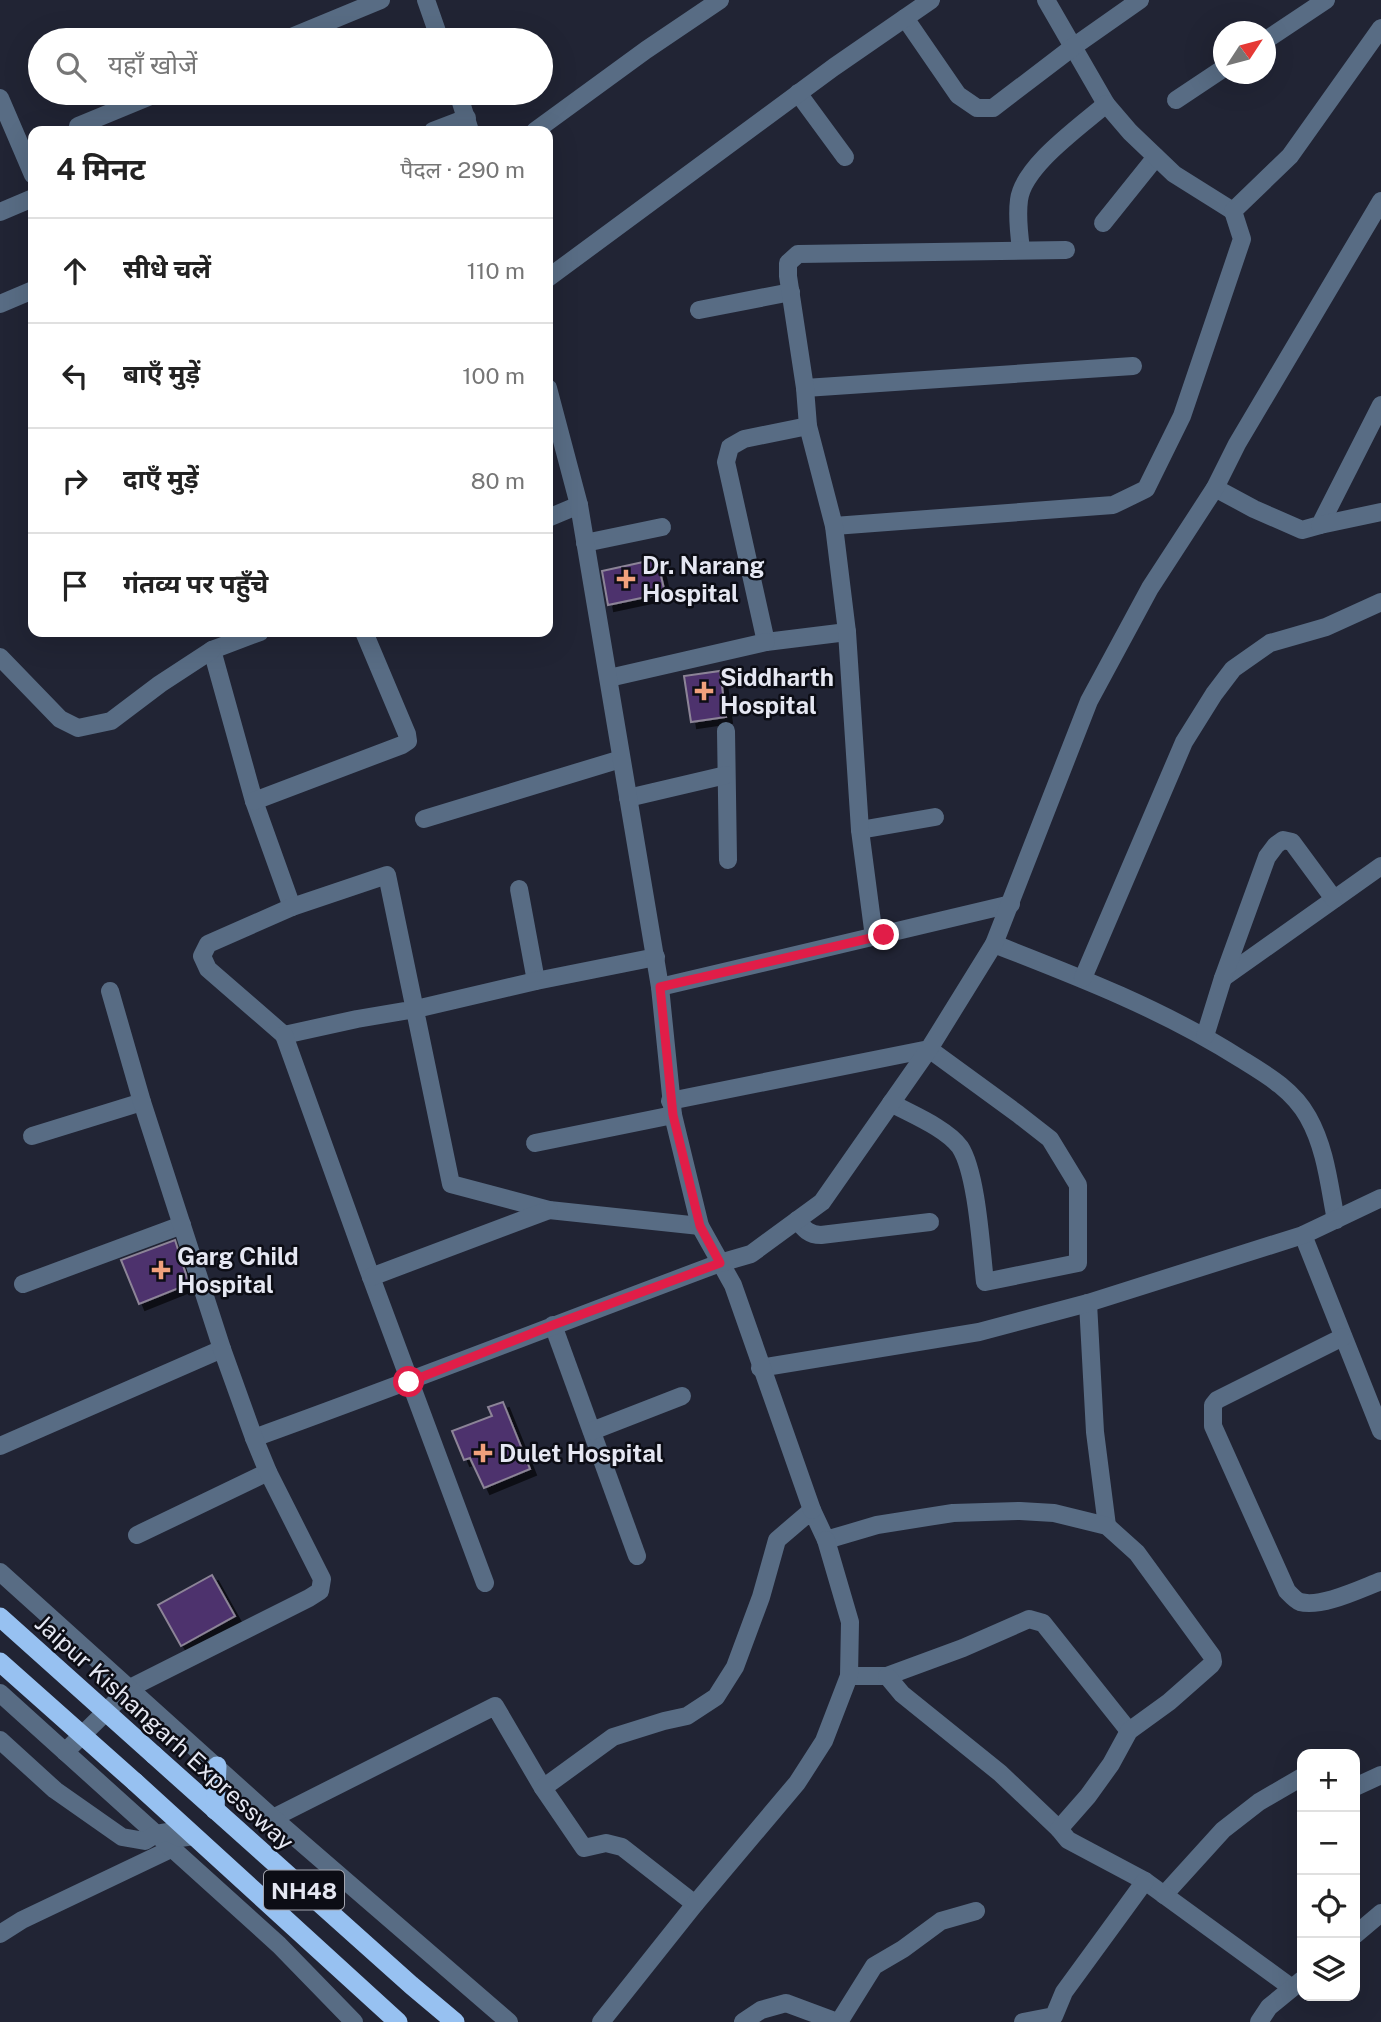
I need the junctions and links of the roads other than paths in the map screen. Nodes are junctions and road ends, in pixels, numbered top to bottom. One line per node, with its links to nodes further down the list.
1 (381, 0): 9 (street)
2 (426, 0): 10 (street)
3 (720, 0): 23 (street)
4 (931, 0): 8 (street)
5 (1046, 0): 13 (street)
6 (1140, 0): 13 (street)
7 (1326, 0): 12 (street)
8 (905, 18): 13 (street); 15 (street)
9 (313, 28)
10 (436, 28)
11 (1381, 28): 29 (street)
12 (1276, 33)
13 (1073, 47): 18 (street)
14 (1213, 75): 17 (street)
15 (798, 93): 24 (street); 34 (street)
16 (0, 98): 26 (street)
17 (1176, 100)
18 (1106, 104): 25 (street); 32 (street)
19 (129, 105): 22 (street)
20 (462, 105): 21 (street)
21 (469, 125)
22 (78, 126)
23 (542, 126)
24 (845, 157)
25 (1156, 157): 29 (street); 31 (street)
26 (28, 163)
27 (28, 200): 30 (street)
28 (1381, 201): 44 (street)
29 (1233, 211): 49 (street)
30 (0, 212)
31 (1103, 223)
32 (1021, 249): 33 (street); 36 (street)
33 (1066, 250)
34 (553, 274)
35 (28, 292): 37 (street)
36 (791, 292): 38 (street); 40 (street)
37 (0, 304)
38 (699, 310)
39 (1133, 366): 40 (street)
40 (805, 388): 43 (street)
41 (1381, 405): 48 (street)
42 (553, 407): 45 (street)
43 (808, 426): 49 (street); 56 (street)
44 (1215, 488): 48 (street); 72 (street)
45 (579, 505): 47 (street); 51 (street)
46 (1381, 512): 48 (street)
47 (553, 516)
48 (1320, 525)
49 (834, 526): 53 (street)
50 (662, 527): 51 (street)
51 (585, 543): 59 (street)
52 (1381, 602): 77 (street)
53 (847, 632): 56 (street); 67 (street)
54 (232, 637): 57 (street)
55 (366, 637): 64 (street)
56 (766, 642): 59 (street)
57 (212, 650): 58 (street); 64 (street)
58 (0, 657)
59 (608, 678): 61 (street)
60 (726, 731): 62 (street)
61 (621, 759): 63 (street); 66 (street)
62 (726, 775): 63 (street); 68 (street)
63 (628, 798): 76 (street)
64 (254, 801): 73 (street)
65 (936, 817): 67 (street)
66 (425, 819)
67 (860, 830): 74 (street)
68 (728, 860)
69 (1381, 866): 71 (street)
70 (519, 889): 79 (street)
71 (1334, 899): 78 (street); 78 (street)
72 (1011, 904): 74 (street); 75 (street)
73 (292, 907): 82 (street); 83 (street)
74 (874, 937): 80 (street)
75 (994, 944): 77 (street); 85 (street)
76 (656, 957): 79 (street); 80 (street)
77 (1083, 978): 84 (street)
78 (1223, 978): 84 (street)
79 (536, 981): 82 (street)
80 (660, 987): 88 (street)
81 (110, 991): 86 (street)
82 (416, 1009): 83 (street); 92 (street)
83 (284, 1035): 100 (street)
84 (1205, 1036): 94 (street)
85 (929, 1049): 87 (street); 87 (street); 88 (street)
86 (142, 1102): 89 (street); 96 (street)
87 (891, 1103): 93 (street)
88 (672, 1108): 90 (street); 97 (street)
89 (32, 1136)
90 (535, 1143)
91 (1381, 1198): 94 (street)
92 (549, 1210): 97 (street); 100 (street)
93 (797, 1220): 95 (street); 99 (street)
94 (1336, 1220): 98 (street)
95 (930, 1222)
96 (181, 1225): 101 (street); 105 (street)
97 (700, 1226): 99 (street)
98 (1303, 1235): 102 (street); 104 (street)
99 (720, 1263): 103 (street); 106 (street)
100 (371, 1277): 107 (street)
101 (23, 1284)
102 (1088, 1303): 106 (street); 115 (street)
103 (553, 1325): 107 (street); 109 (street)
104 (1343, 1337): 110 (street); 120 (street)
105 (222, 1349): 111 (street); 112 (street)
106 (761, 1368): 114 (street)
107 (409, 1382): 111 (street); 121 (street)
108 (682, 1396): 109 (street)
109 (592, 1432): 118 (street)
110 (1381, 1432)
111 (254, 1438): 113 (street)
112 (0, 1446)
113 (268, 1472): 116 (street); 126 (street)
114 (812, 1510): 117 (street); 135 (street)
115 (1107, 1526): 117 (street); 128 (street)
116 (137, 1535)
117 (826, 1540): 125 (street)
118 (637, 1556)
119 (0, 1572): 126 (street)
120 (1381, 1581)
121 (485, 1583)
122 (0, 1617): 136 (highway, Jaipur Kishangarh Expressway / NH48, bridge)
123 (0, 1662): 140 (highway, NH48, bridge)
124 (887, 1675): 125 (street); 128 (street); 138 (street)
125 (849, 1676): 144 (street)
126 (130, 1688): 130 (street); 131 (street)
127 (0, 1693): 130 (street)
128 (1129, 1731): 138 (street)
129 (0, 1740): 139 (street)
130 (65, 1752): 139 (street)
131 (217, 1766): 136 (highway); 137 (street)
132 (1381, 1775): 134 (street)
133 (1297, 1780): 143 (street)
134 (1360, 1785)
135 (543, 1788): 137 (street); 144 (street)
136 (215, 1810): 152 (highway, Jaipur Kishangarh Expressway / NH48)
137 (273, 1818): 153 (street)
138 (1059, 1829): 142 (street)
139 (156, 1834): 140 (street); 141 (street)
140 (194, 1836): 151 (highway, NH48)
141 (171, 1849): 148 (street); 150 (street)
142 (1145, 1881): 143 (street); 157 (street)
143 (1164, 1895): 149 (street)
144 (695, 1904): 154 (street)
145 (976, 1911): 156 (street)
146 (1381, 1913): 147 (street)
147 (1360, 1931)
148 (0, 1934)
149 (1297, 1984): 158 (street)
150 (354, 2022)
151 (398, 2022)
152 (455, 2022)
153 (509, 2022)
154 (601, 2022)
155 (743, 2022): 156 (street)
156 (838, 2022)
157 (1023, 2022)
158 (1259, 2022)

